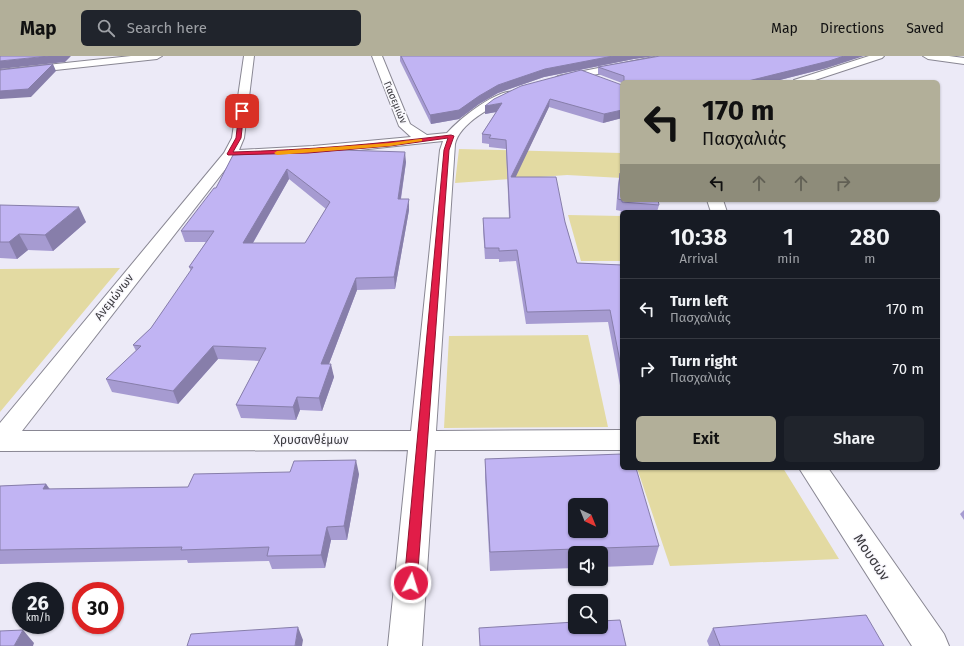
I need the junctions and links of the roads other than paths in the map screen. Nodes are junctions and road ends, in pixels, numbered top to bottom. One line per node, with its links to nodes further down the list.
1 (157, 56): 8 (street)
2 (249, 56): 14 (street, Ανεμώνων)
3 (377, 56): 13 (street, Γιασεμιών)
4 (673, 56): 9 (street)
5 (879, 56): 10 (street)
6 (928, 56): 7 (street)
7 (964, 61)
8 (0, 73)
9 (581, 73): 11 (street); 12 (street)
10 (804, 80)
11 (602, 81)
12 (451, 136): 13 (street); 15 (street)
13 (426, 140): 14 (street)
14 (230, 154): 17 (street, Ανεμώνων)
15 (423, 440): 16 (street, Χρυσανθέμων); 17 (street, Χρυσανθέμων); 19 (street)
16 (620, 440)
17 (0, 441)
18 (814, 470): 20 (street, Μουσών)
19 (405, 646)
20 (932, 646)

